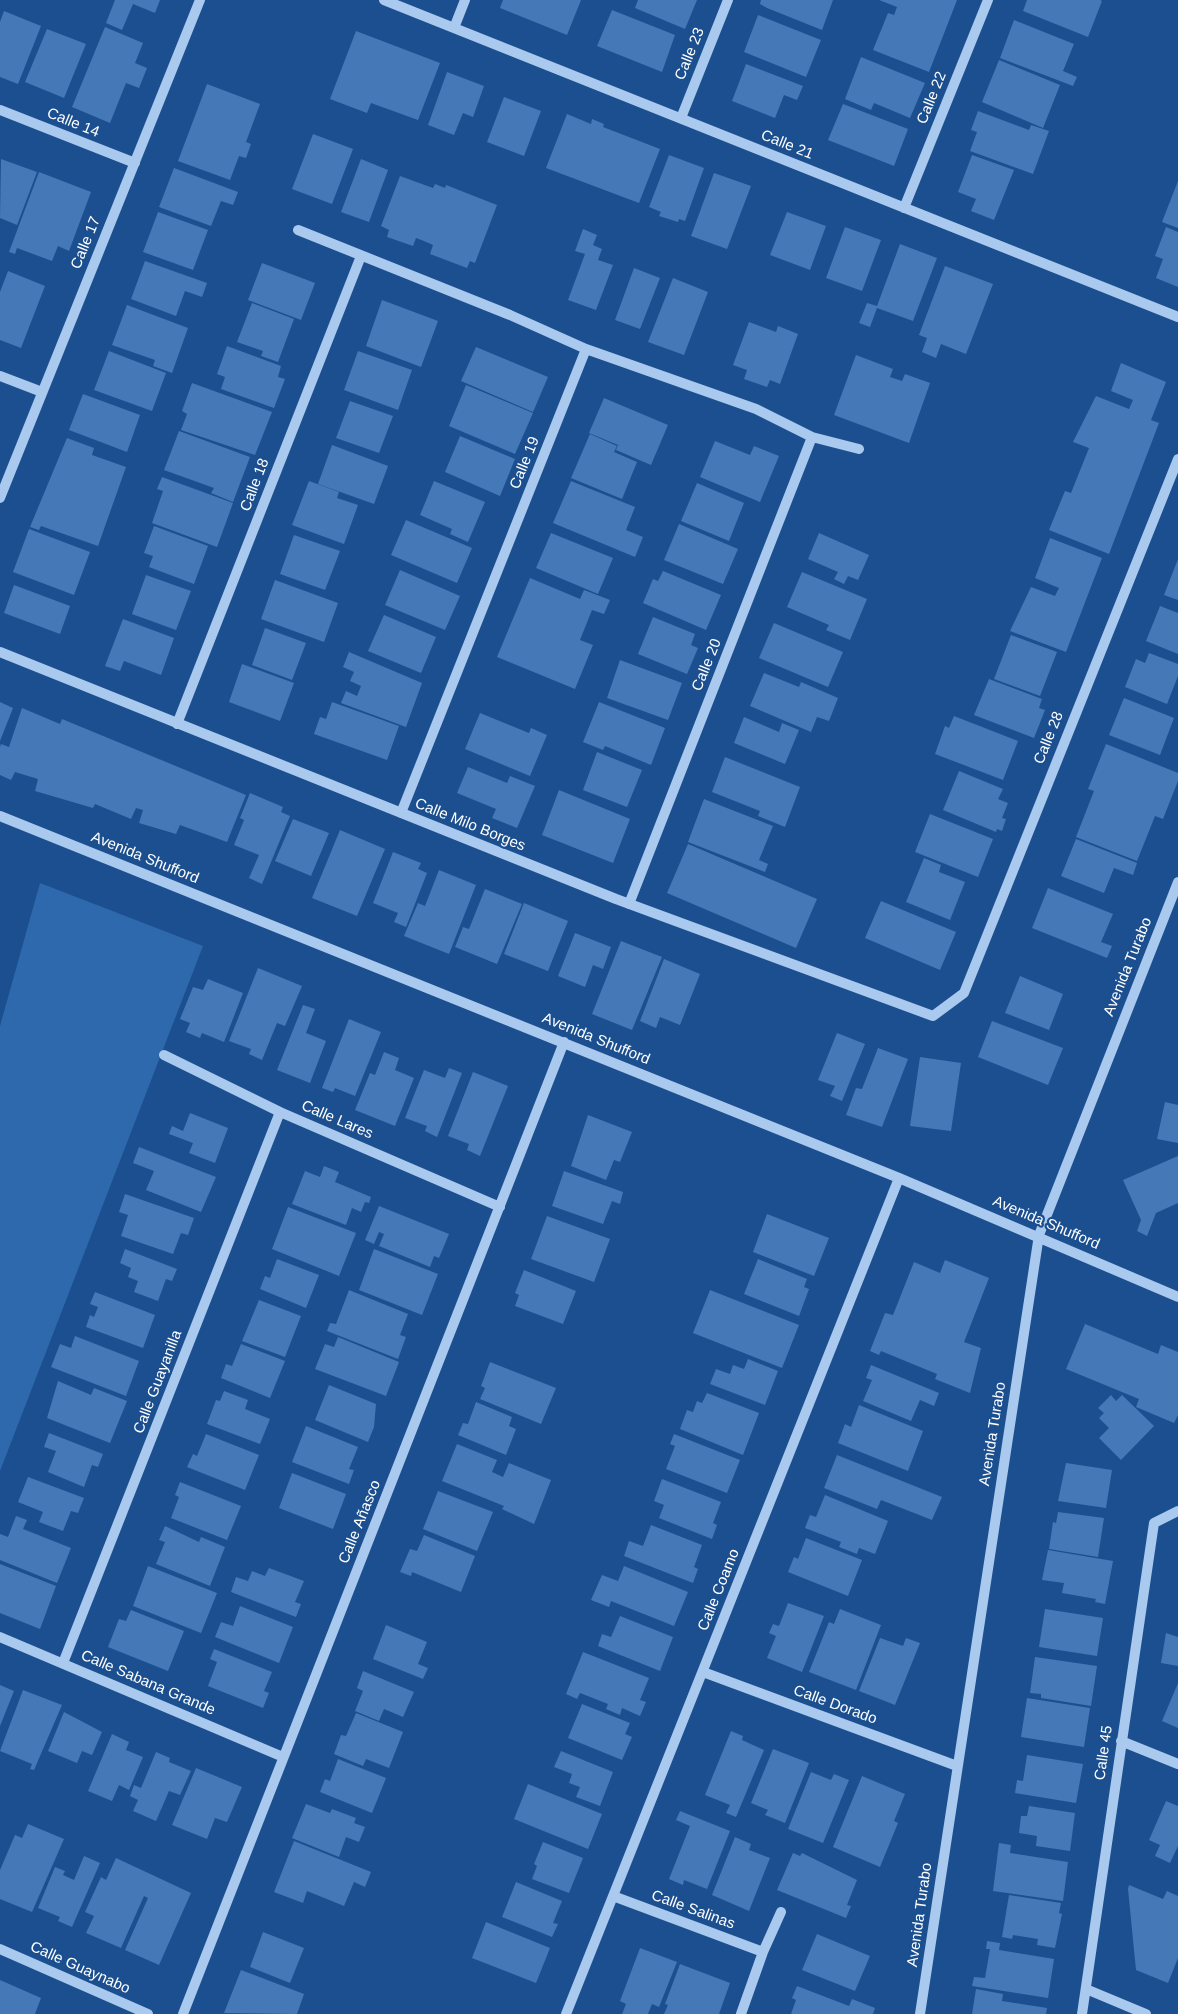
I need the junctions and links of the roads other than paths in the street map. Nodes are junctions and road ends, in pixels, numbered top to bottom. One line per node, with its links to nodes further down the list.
1 (200, 0): 9 (street, Calle 17)
2 (384, 0): 6 (street, Calle 21)
3 (465, 0): 6 (street)
4 (728, 0): 8 (street, Calle 23)
5 (988, 0): 10 (street, Calle 22)
6 (454, 28): 8 (street, Calle 21)
7 (0, 110): 9 (street, Calle 14)
8 (681, 118): 10 (street, Calle 21)
9 (135, 163): 16 (street, Calle 17)
10 (904, 208): 13 (street, Calle 21)
11 (298, 230): 12 (street)
12 (361, 256): 14 (street); 22 (street, Calle 18)
13 (1178, 317)
14 (586, 349): 17 (street); 23 (street, Calle 19)
15 (0, 376): 16 (street)
16 (42, 392): 20 (street, Calle 17)
17 (812, 437): 18 (street); 26 (street, Calle 20)
18 (860, 449)
19 (1178, 459): 27 (street, Calle 28)
20 (0, 498)
21 (0, 652): 22 (street, Calle Milo Borges)
22 (177, 724): 23 (street, Calle Milo Borges)
23 (401, 813): 26 (street, Calle Milo Borges)
24 (0, 816): 28 (street, Avenida Shufford)
25 (1178, 882): 33 (street, Avenida Turabo)
26 (629, 904): 27 (street, Calle Milo Borges)
27 (933, 1017)
28 (564, 1042): 31 (street, Avenida Shufford); 32 (street, Calle Añasco)
29 (164, 1055): 30 (street, Calle Lares)
30 (280, 1112): 32 (street, Calle Lares); 37 (street, Calle Guayanilla)
31 (899, 1178): 33 (street, Avenida Shufford); 38 (street, Calle Coamo)
32 (500, 1207): 40 (street, Calle Añasco)
33 (1039, 1235): 34 (street, Avenida Shufford); 42 (street, Avenida Turabo)
34 (1178, 1297)
35 (1178, 1511): 39 (street, Calle 45)
36 (0, 1637): 37 (street, Calle Sabana Grande)
37 (63, 1663): 40 (street, Calle Sabana Grande)
38 (703, 1672): 42 (street, Calle Dorado); 43 (street, Calle Coamo)
39 (1121, 1741): 41 (street); 47 (street, Calle 45)
40 (283, 1757): 49 (street, Calle Añasco)
41 (1178, 1764)
42 (957, 1766): 52 (street, Avenida Turabo)
43 (613, 1896): 46 (street, Calle Salinas); 50 (street, Calle Coamo)
44 (781, 1912): 46 (street)
45 (0, 1949): 48 (street, Calle Guaynabo)
46 (763, 1952): 51 (street)
47 (1086, 1989): 53 (street, Calle 45); 54 (street)
48 (148, 2014)
49 (183, 2014)
50 (566, 2014)
51 (741, 2014)
52 (920, 2014)
53 (1082, 2014)
54 (1146, 2014)

